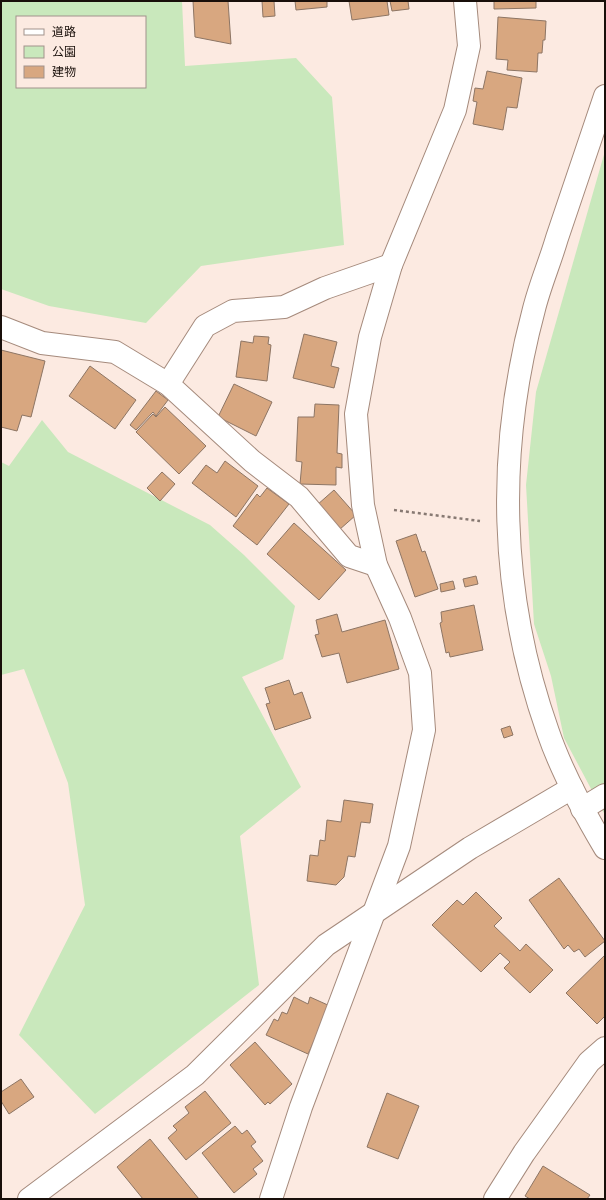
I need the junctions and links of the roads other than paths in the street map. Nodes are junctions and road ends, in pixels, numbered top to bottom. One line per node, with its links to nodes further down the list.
1 (465, 1): 3 (street)
2 (605, 96): 7 (street)
3 (391, 265): 5 (street); 6 (street)
4 (1, 327): 5 (street)
5 (168, 384): 6 (street)
6 (376, 565): 11 (street)
7 (572, 788): 9 (street); 11 (street)
8 (605, 796): 9 (street)
9 (582, 809): 10 (street)
10 (605, 848)
11 (376, 911): 13 (street); 14 (street)
12 (605, 1048): 15 (street)
13 (29, 1199)
14 (271, 1199)
15 (495, 1199)

